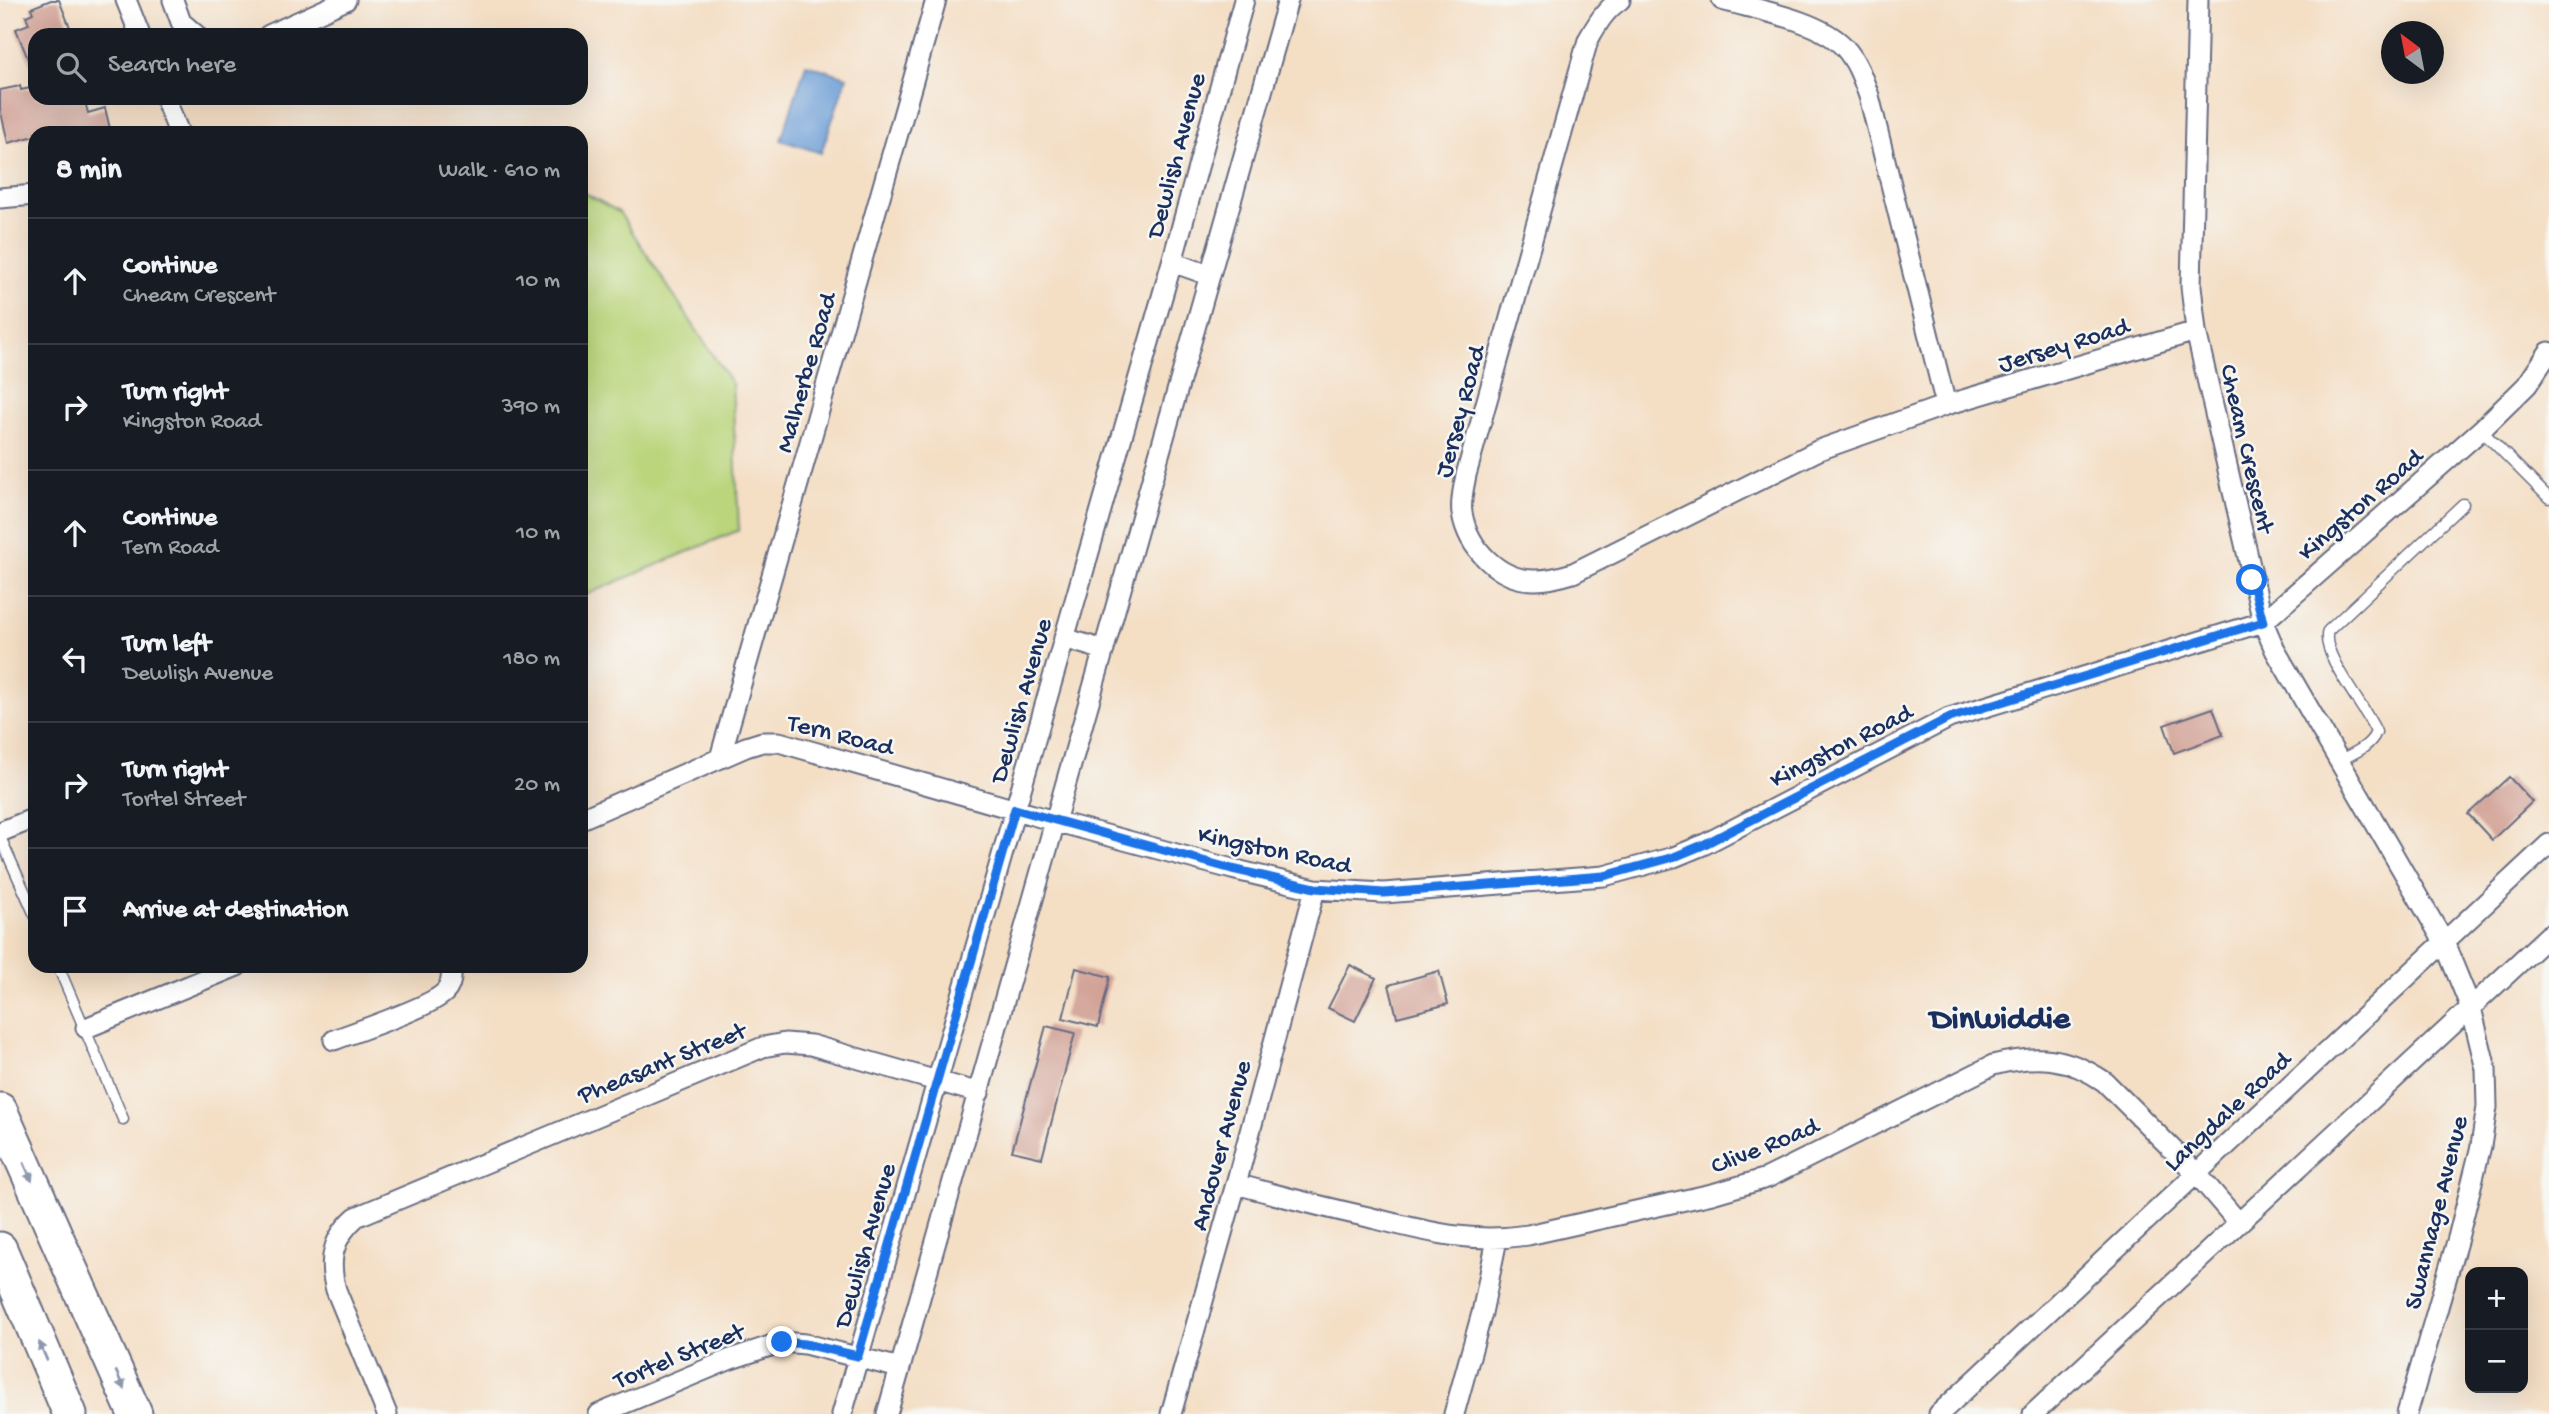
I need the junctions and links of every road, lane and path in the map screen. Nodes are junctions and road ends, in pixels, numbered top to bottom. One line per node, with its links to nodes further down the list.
1 (126, 0): 10 (street)
2 (173, 0): 11 (street)
3 (346, 0): 12 (street)
4 (936, 0): 28 (street, Malherbe Road)
5 (1244, 0): 17 (street, Dewlish Avenue)
6 (1288, 0): 18 (street)
7 (1620, 0): 21 (street, Jersey Road)
8 (1722, 0): 21 (street)
9 (2198, 0): 19 (street, Cheam Crescent)
10 (137, 28)
11 (188, 28)
12 (285, 28)
13 (168, 105): 14 (street)
14 (176, 126)
15 (28, 196): 16 (street)
16 (0, 198)
17 (1172, 262): 18 (street); 26 (street, Dewlish Avenue)
18 (1209, 275): 27 (street)
19 (2196, 331): 21 (street, Jersey Road); 25 (street, Cheam Crescent)
20 (2549, 352): 22 (street, Kingston Road)
21 (1946, 405)
22 (2481, 430): 23 (lane); 25 (street, Kingston Road)
23 (2549, 498)
24 (2463, 504): 29 (lane)
25 (2263, 622): 29 (street, Cheam Crescent); 36 (street, Kingston Road)
26 (1064, 638): 27 (street); 30 (street, Dewlish Avenue)
27 (1104, 650): 33 (street)
28 (720, 758): 30 (street, Tern Road); 31 (street, Tern Road)
29 (2340, 760): 39 (street, Cheam Crescent)
30 (1015, 809): 33 (street, Tern Road); 46 (street, Dewlish Avenue)
31 (588, 816)
32 (28, 821): 34 (street)
33 (1054, 821): 36 (street, Kingston Road); 47 (street)
34 (0, 835): 37 (lane)
35 (2549, 844): 39 (street, Langdale Road)
36 (1315, 888): 51 (street, Andover Avenue)
37 (28, 899)
38 (2549, 935): 43 (street)
39 (2444, 942): 43 (street, Swannage Avenue); 50 (street, Langdale Road)
40 (61, 973): 44 (lane)
41 (220, 973): 44 (street)
42 (450, 973): 45 (street)
43 (2471, 1008): 52 (street); 67 (street, Swannage Avenue)
44 (86, 1028): 49 (lane)
45 (334, 1040)
46 (937, 1082): 47 (street, Pheasant Street); 55 (street, Dewlish Avenue); 59 (street, Pheasant Street)
47 (979, 1093): 56 (street)
48 (0, 1110): 58 (highway, one-way to 58)
49 (123, 1119)
50 (2197, 1174): 52 (street, Clive Road); 53 (street, Clive Road); 65 (street, Langdale Road)
51 (1236, 1184): 53 (street, Clive Road); 63 (street, Andover Avenue)
52 (2238, 1222): 66 (street)
53 (1497, 1240): 64 (street)
54 (0, 1250): 57 (highway, one-way to 54)
55 (858, 1356): 56 (street, Tortel Street); 60 (street, Tortel Street); 61 (street, Dewlish Avenue)
56 (900, 1368): 62 (street)
57 (70, 1414)
58 (135, 1414)
59 (387, 1414)
60 (599, 1414)
61 (842, 1414)
62 (887, 1414)
63 (1171, 1414)
64 (1454, 1414)
65 (1939, 1414)
66 (2033, 1414)
67 (2407, 1414)

